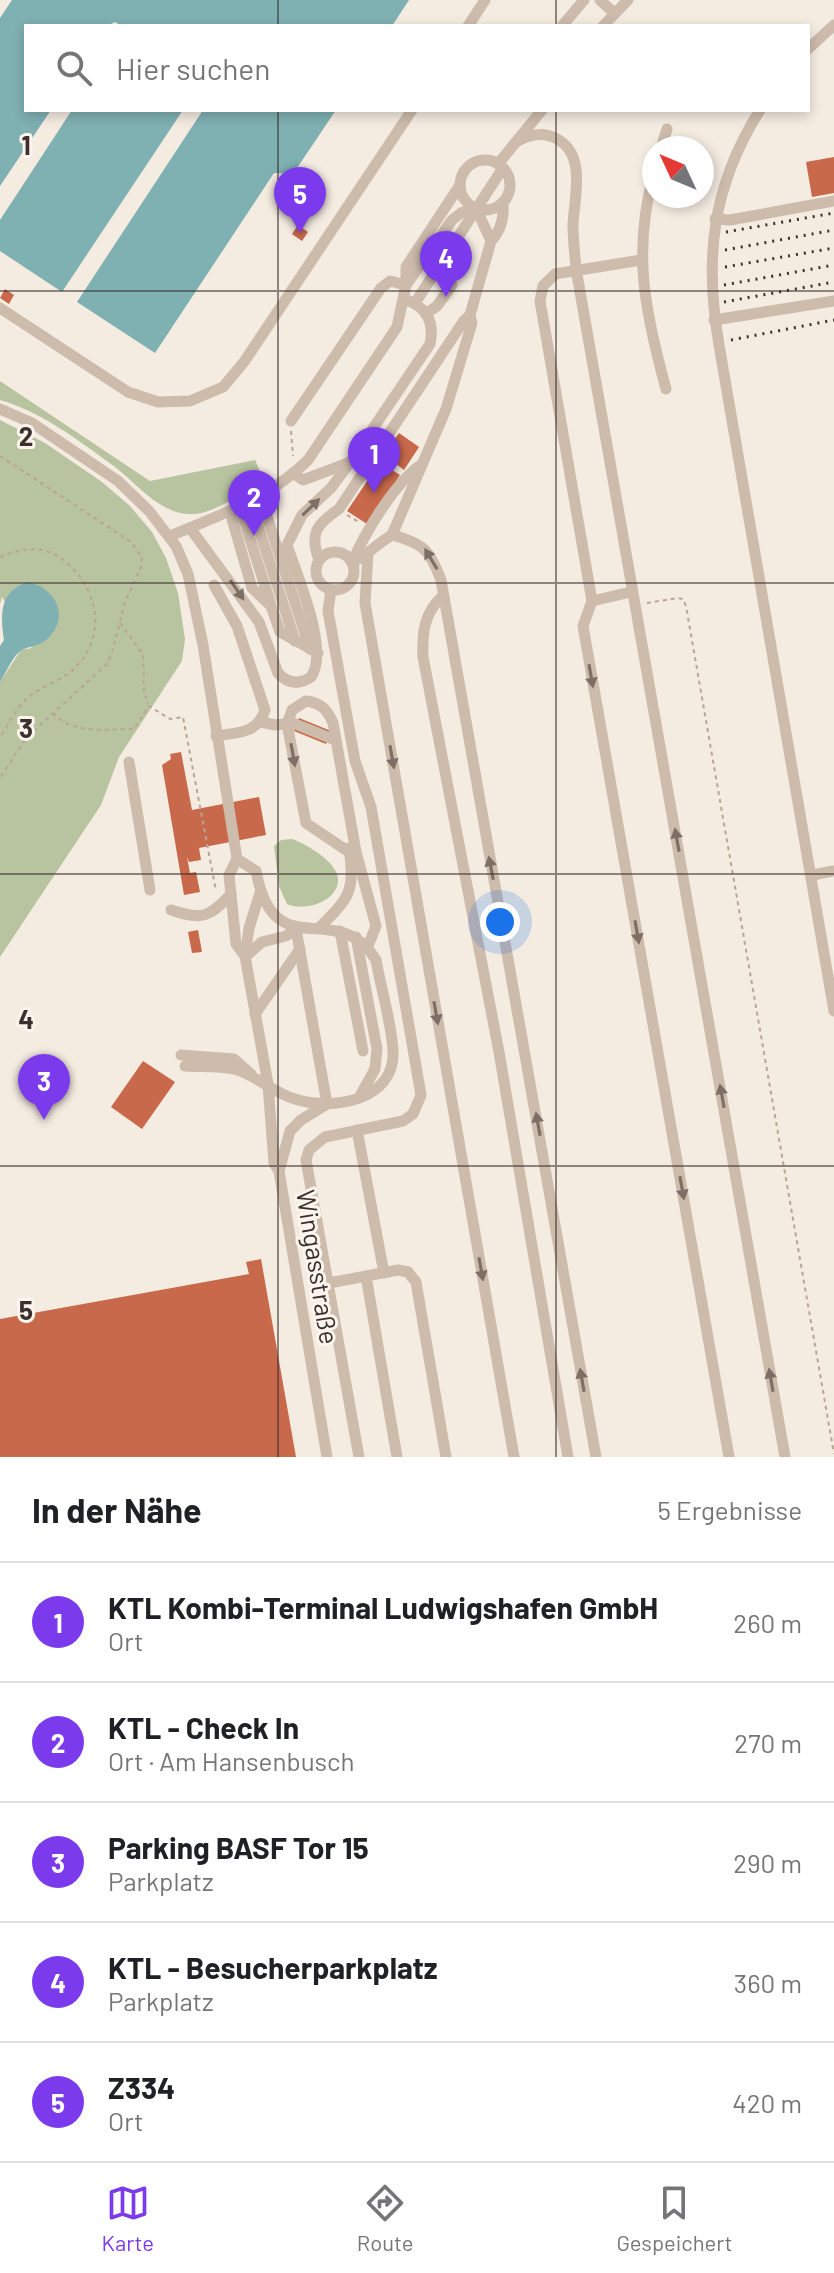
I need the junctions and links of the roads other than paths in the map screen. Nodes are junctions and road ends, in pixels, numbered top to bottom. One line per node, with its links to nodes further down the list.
1 (485, 0): 6 (street)
2 (584, 0): 7 (street)
3 (600, 0): 5 (street)
4 (626, 1): 5 (street)
5 (614, 13): 8 (street)
6 (469, 24)
7 (564, 24)
8 (605, 24)
9 (834, 25): 10 (street)
10 (810, 47)
11 (411, 112): 31 (street)
12 (539, 112): 16 (street)
13 (759, 112): 23 (street)
14 (667, 129): 15 (street)
15 (665, 136)
16 (516, 142): 17 (street); 26 (street)
17 (500, 166): 18 (street); 20 (street); 21 (street)
18 (460, 185): 21 (street); 27 (street)
19 (834, 201): 23 (street)
20 (503, 203): 21 (street); 24 (street)
21 (476, 208): 24 (street); 27 (street); 29 (street)
22 (649, 208): 25 (street)
23 (715, 219): 34 (street)
24 (491, 241): 33 (street)
25 (641, 260): 26 (street); 35 (street)
26 (576, 269): 51 (street); 53 (street)
27 (406, 285): 29 (street); 37 (street)
28 (452, 285): 32 (street)
29 (410, 301): 32 (street); 40 (street)
30 (834, 301): 34 (street)
31 (0, 308)
32 (427, 313): 38 (street)
33 (470, 315): 39 (street); 46 (street)
34 (714, 320): 68 (street)
35 (666, 389)
36 (0, 409): 44 (street)
37 (291, 421)
38 (351, 461): 40 (street); 58 (street, one-way to 38)
39 (421, 464): 43 (street); 47 (street)
40 (294, 474): 41 (street)
41 (245, 504): 42 (street); 55 (street); 57 (street); 58 (street)
42 (190, 528): 44 (street); 56 (street, one-way to 56)
43 (392, 535): 45 (street); 52 (street, one-way to 43)
44 (170, 536): 61 (street)
45 (368, 554): 47 (street); 54 (street)
46 (319, 560): 47 (street); 50 (street)
47 (352, 563): 49 (street)
48 (214, 585): 59 (street)
49 (347, 586): 50 (street); 54 (street)
50 (331, 590): 87 (street)
51 (631, 592): 53 (street); 100 (street, one-way to 51)
52 (443, 596): 97 (street); 98 (street, one-way to 52)
53 (592, 601): 99 (street, one-way to 99)
54 (365, 603): 96 (street, one-way to 96)
55 (280, 632): 56 (street); 57 (street)
56 (264, 637): 58 (street)
57 (295, 641): 58 (street)
58 (314, 651)
59 (261, 722): 60 (street); 61 (street)
60 (287, 724): 62 (street); 62 (street); 65 (street, one-way to 65)
61 (216, 736): 66 (street)
62 (335, 740): 77 (street)
63 (332, 761): 65 (street)
64 (129, 762): 69 (street)
65 (349, 852): 73 (street)
66 (237, 859): 70 (street); 71 (street)
67 (834, 871): 68 (street)
68 (812, 875): 80 (street)
69 (150, 890)
70 (260, 893): 74 (street); 79 (street)
71 (231, 894): 72 (street); 79 (street)
72 (171, 910)
73 (319, 928): 74 (street); 75 (street)
74 (296, 929): 78 (street); 79 (street)
75 (340, 931): 76 (street); 82 (street)
76 (356, 937): 77 (street); 85 (street)
77 (368, 946): 85 (street)
78 (300, 949): 81 (street); 86 (street)
79 (245, 956): 81 (street)
80 (834, 1011)
81 (255, 1014): 84 (street)
82 (363, 1051)
83 (183, 1060): 84 (street)
84 (268, 1084): 86 (street); 88 (street)
85 (359, 1099): 86 (street)
86 (327, 1104): 88 (street, Wingasstraße)
87 (357, 1130): 89 (street); 91 (street)
88 (279, 1171): 92 (street, Wingasstraße)
89 (384, 1273): 90 (street); 95 (street)
90 (366, 1276): 91 (street); 94 (street)
91 (329, 1283): 93 (street)
92 (327, 1457)
93 (359, 1457)
94 (397, 1457)
95 (446, 1457)
96 (514, 1457)
97 (568, 1457)
98 (596, 1457)
99 (729, 1457)
100 (785, 1457)

